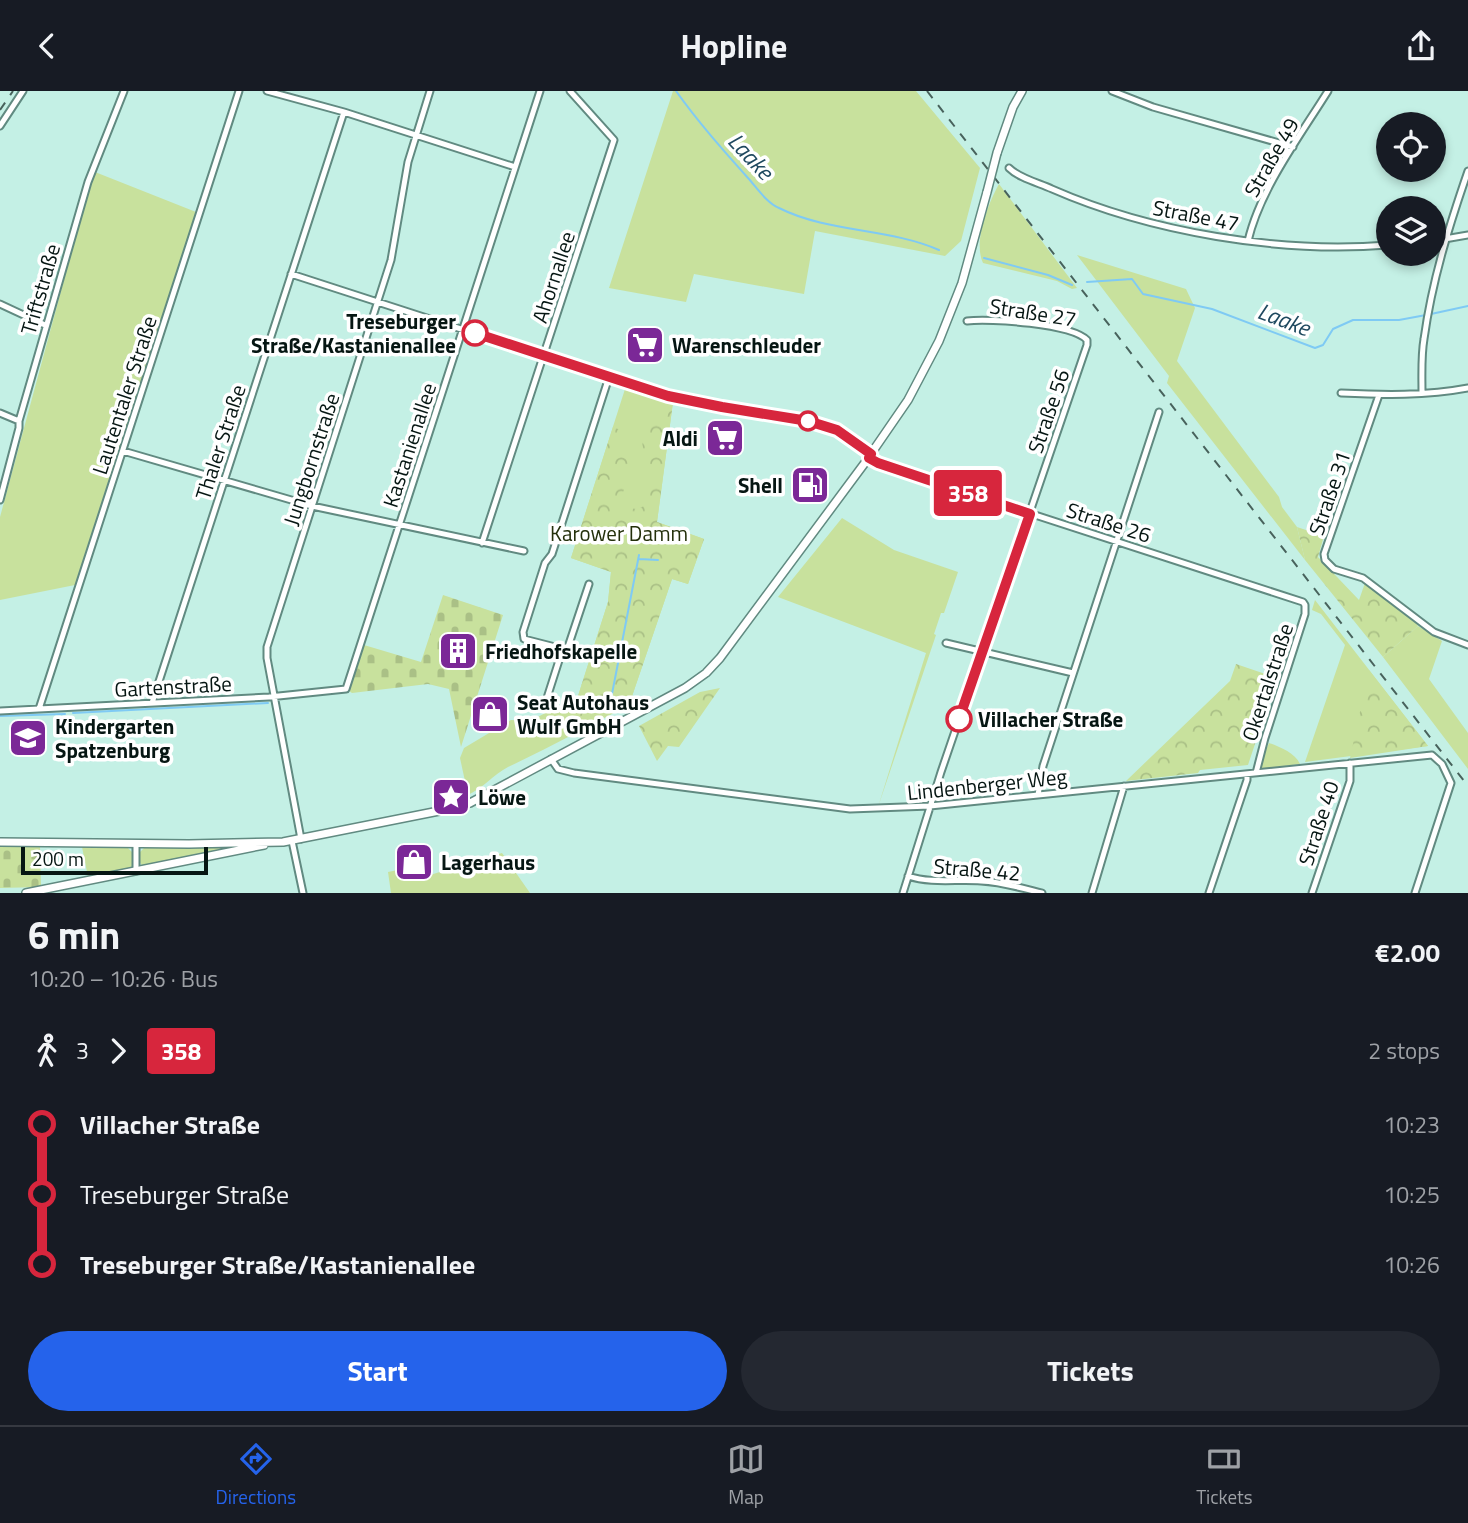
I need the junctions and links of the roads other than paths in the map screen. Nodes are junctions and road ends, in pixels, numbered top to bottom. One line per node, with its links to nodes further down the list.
1 (23, 91): 14 (street)
2 (124, 91): 30 (street, Triftstraße)
3 (239, 91): 42 (street, Lautentaler Straße)
4 (267, 91): 12 (street)
5 (297, 91): 12 (street)
6 (430, 91): 15 (street, Jungbornstraße)
7 (540, 91): 17 (street, Kastanienallee)
8 (570, 91): 33 (street, Ahornallee)
9 (1022, 91): 43 (main road, bridge)
10 (1112, 91): 16 (street)
11 (1328, 91): 16 (street, Straße 49)
12 (294, 98): 13 (street)
13 (344, 112): 15 (street); 26 (street, Thaler Straße)
14 (0, 126)
15 (416, 135): 17 (street); 27 (street, Jungbornstraße)
16 (1293, 147): 23 (street, Straße 49)
17 (515, 167): 31 (street, Kastanienallee)
18 (1009, 168): 23 (street, Straße 47)
19 (1468, 171): 20 (street)
20 (1446, 234)
21 (1468, 235): 22 (street)
22 (1446, 240)
23 (1248, 241): 24 (street, Straße 47)
24 (1376, 245)
25 (1439, 266): 37 (street)
26 (291, 274): 27 (street, Straße 26); 44 (street, Thaler Straße)
27 (378, 302): 31 (street, Straße 26); 47 (street, Jungbornstraße)
28 (0, 304): 30 (street)
29 (967, 321): 32 (street, Straße 27)
30 (45, 325): 41 (street, Triftstraße)
31 (463, 329): 33 (street, Straße 26); 49 (street, Kastanienallee)
32 (1087, 345): 48 (street, Straße 56)
33 (543, 355): 34 (street, Straße 26); 51 (street, Ahornallee)
34 (609, 377): 43 (street, Straße 26); 57 (street)
35 (1468, 388): 37 (street)
36 (1341, 393): 38 (street)
37 (1422, 393): 38 (street)
38 (1379, 395): 56 (street, Straße 31)
39 (1159, 412): 50 (street)
40 (0, 414): 41 (street)
41 (19, 421): 45 (street, Triftstraße)
42 (123, 451): 44 (street); 64 (street, Lautentaler Straße)
43 (870, 456): 48 (street, Straße 26); 66 (main road)
44 (223, 482): 47 (street); 63 (street, Thaler Straße)
45 (1, 491): 46 (street, Triftstraße)
46 (0, 500)
47 (312, 506): 49 (street); 61 (street, Jungbornstraße)
48 (1030, 514): 50 (street, Straße 26); 58 (street, Straße 56)
49 (400, 524): 51 (street); 60 (street, Kastanienallee)
50 (1116, 541): 54 (street, Straße 26); 59 (street)
51 (482, 543): 52 (street)
52 (524, 551)
53 (589, 584): 57 (street)
54 (1261, 588): 68 (street, Okertalstraße)
55 (946, 643): 58 (street)
56 (1468, 645)
57 (562, 651): 62 (street)
58 (982, 651): 59 (street); 72 (street, Straße 56)
59 (1073, 673): 71 (street)
60 (346, 689): 61 (street, Gartenstraße)
61 (274, 696): 63 (street, Gartenstraße); 73 (street, Jungbornstraße)
62 (546, 701)
63 (152, 703): 64 (street, Gartenstraße)
64 (39, 709): 65 (street, Gartenstraße)
65 (0, 711)
66 (551, 759): 72 (street, Lindenberger Weg); 73 (main road)
67 (1350, 763): 68 (street, Lindenberger Weg); 85 (street, Straße 40); 86 (street, Lindenberger Weg)
68 (1256, 773): 69 (street, Lindenberger Weg)
69 (1247, 774): 70 (street, Lindenberger Weg); 84 (street)
70 (1125, 786): 71 (street, Lindenberger Weg); 83 (street)
71 (1038, 795): 72 (street, Lindenberger Weg)
72 (930, 806): 78 (street, Straße 56)
73 (297, 840): 75 (main road); 80 (street, Jungbornstraße)
74 (0, 842): 76 (main road)
75 (271, 842): 76 (main road); 77 (main road)
76 (136, 844): 77 (street)
77 (136, 871): 79 (main road)
78 (908, 876): 81 (street, Straße 56); 82 (street, Straße 42)
79 (26, 893)
80 (303, 893)
81 (903, 893)
82 (1042, 893)
83 (1092, 893)
84 (1209, 893)
85 (1312, 893)
86 (1415, 893)

